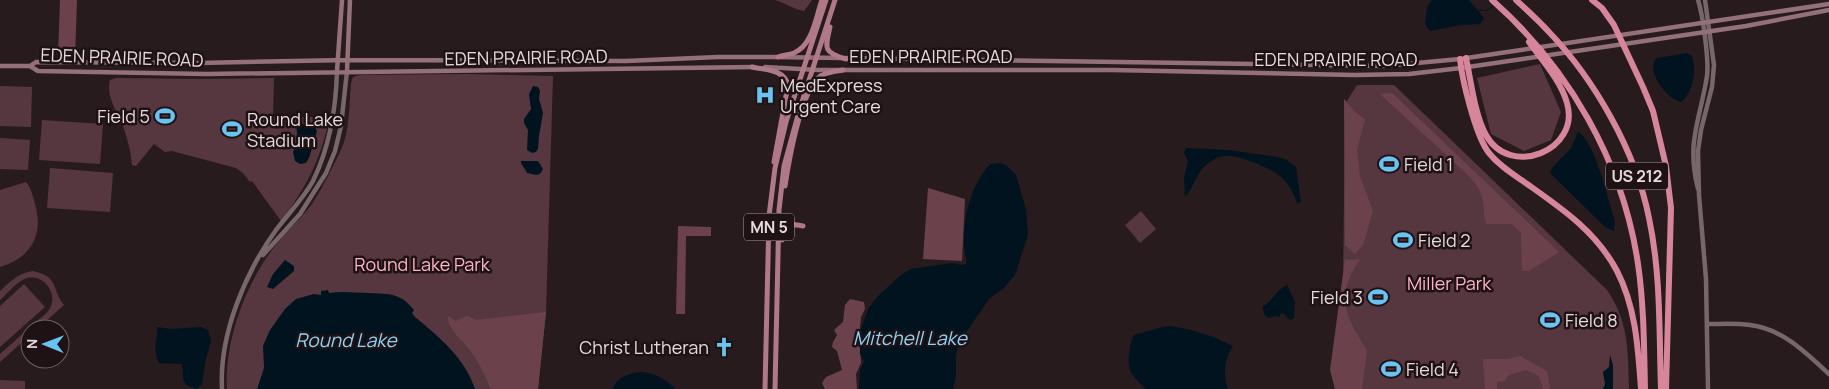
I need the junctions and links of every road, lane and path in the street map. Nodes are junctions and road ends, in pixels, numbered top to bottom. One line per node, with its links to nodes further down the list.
1 (342, 0): 26 (main road)
2 (350, 0): 27 (main road)
3 (824, 0): 21 (main road); 22 (main road, MN 5)
4 (1492, 0): 14 (highway, US 212)
5 (1516, 0): 50 (highway, US 212)
6 (1592, 0): 12 (highway)
7 (1598, 0): 12 (highway)
8 (1698, 0): 16 (street)
9 (1705, 0): 15 (street)
10 (835, 1): 23 (main road, MN 5); 24 (main road)
11 (1829, 4): 15 (main road, EDEN PRAIRIE ROAD)
12 (1602, 8): 19 (highway)
13 (1829, 10): 18 (main road, EDEN PRAIRIE ROAD)
14 (1507, 13): 32 (highway); 49 (highway, US 212)
15 (1709, 22): 16 (main road, EDEN PRAIRIE ROAD); 18 (street)
16 (1702, 23): 17 (street); 19 (main road, EDEN PRAIRIE ROAD)
17 (1703, 32): 18 (main road, EDEN PRAIRIE ROAD); 20 (main road, EDEN PRAIRIE ROAD); 38 (street)
18 (1710, 32): 38 (street)
19 (1619, 36): 20 (highway); 25 (main road, EDEN PRAIRIE ROAD)
20 (1623, 44): 32 (main road, EDEN PRAIRIE ROAD); 51 (highway)
21 (778, 57): 22 (main road, EDEN PRAIRIE ROAD); 27 (main road, EDEN PRAIRIE ROAD)
22 (807, 57): 23 (main road, EDEN PRAIRIE ROAD); 31 (main road, MN 5)
23 (817, 57): 24 (main road, EDEN PRAIRIE ROAD); 33 (main road, MN 5)
24 (846, 59): 25 (main road, EDEN PRAIRIE ROAD)
25 (1463, 59): 32 (highway)
26 (338, 60): 27 (main road, EDEN PRAIRIE ROAD); 29 (main road, EDEN PRAIRIE ROAD); 35 (main road)
27 (347, 60): 36 (main road)
28 (0, 66): 29 (main road, EDEN PRAIRIE ROAD)
29 (30, 66): 35 (main road, EDEN PRAIRIE ROAD)
30 (752, 67): 31 (main road, EDEN PRAIRIE ROAD); 36 (main road, EDEN PRAIRIE ROAD); 37 (main road)
31 (803, 68): 33 (main road, EDEN PRAIRIE ROAD); 37 (main road, MN 5)
32 (1464, 68): 34 (main road, EDEN PRAIRIE ROAD); 48 (highway)
33 (813, 69): 34 (main road, EDEN PRAIRIE ROAD); 39 (main road, MN 5)
34 (843, 70): 39 (main road)
35 (337, 71): 36 (main road, EDEN PRAIRIE ROAD); 41 (street)
36 (347, 71): 41 (street)
37 (772, 192): 46 (main road, MN 5)
38 (1699, 195): 43 (street)
39 (779, 210): 42 (main road, MN 5)
40 (803, 226): 42 (main road)
41 (257, 262): 45 (street)
42 (776, 307): 47 (main road, MN 5)
43 (1706, 324): 44 (street); 52 (street)
44 (1829, 374)
45 (222, 389)
46 (765, 389)
47 (775, 389)
48 (1641, 389)
49 (1645, 389)
50 (1661, 389)
51 (1666, 389)
52 (1708, 389)

